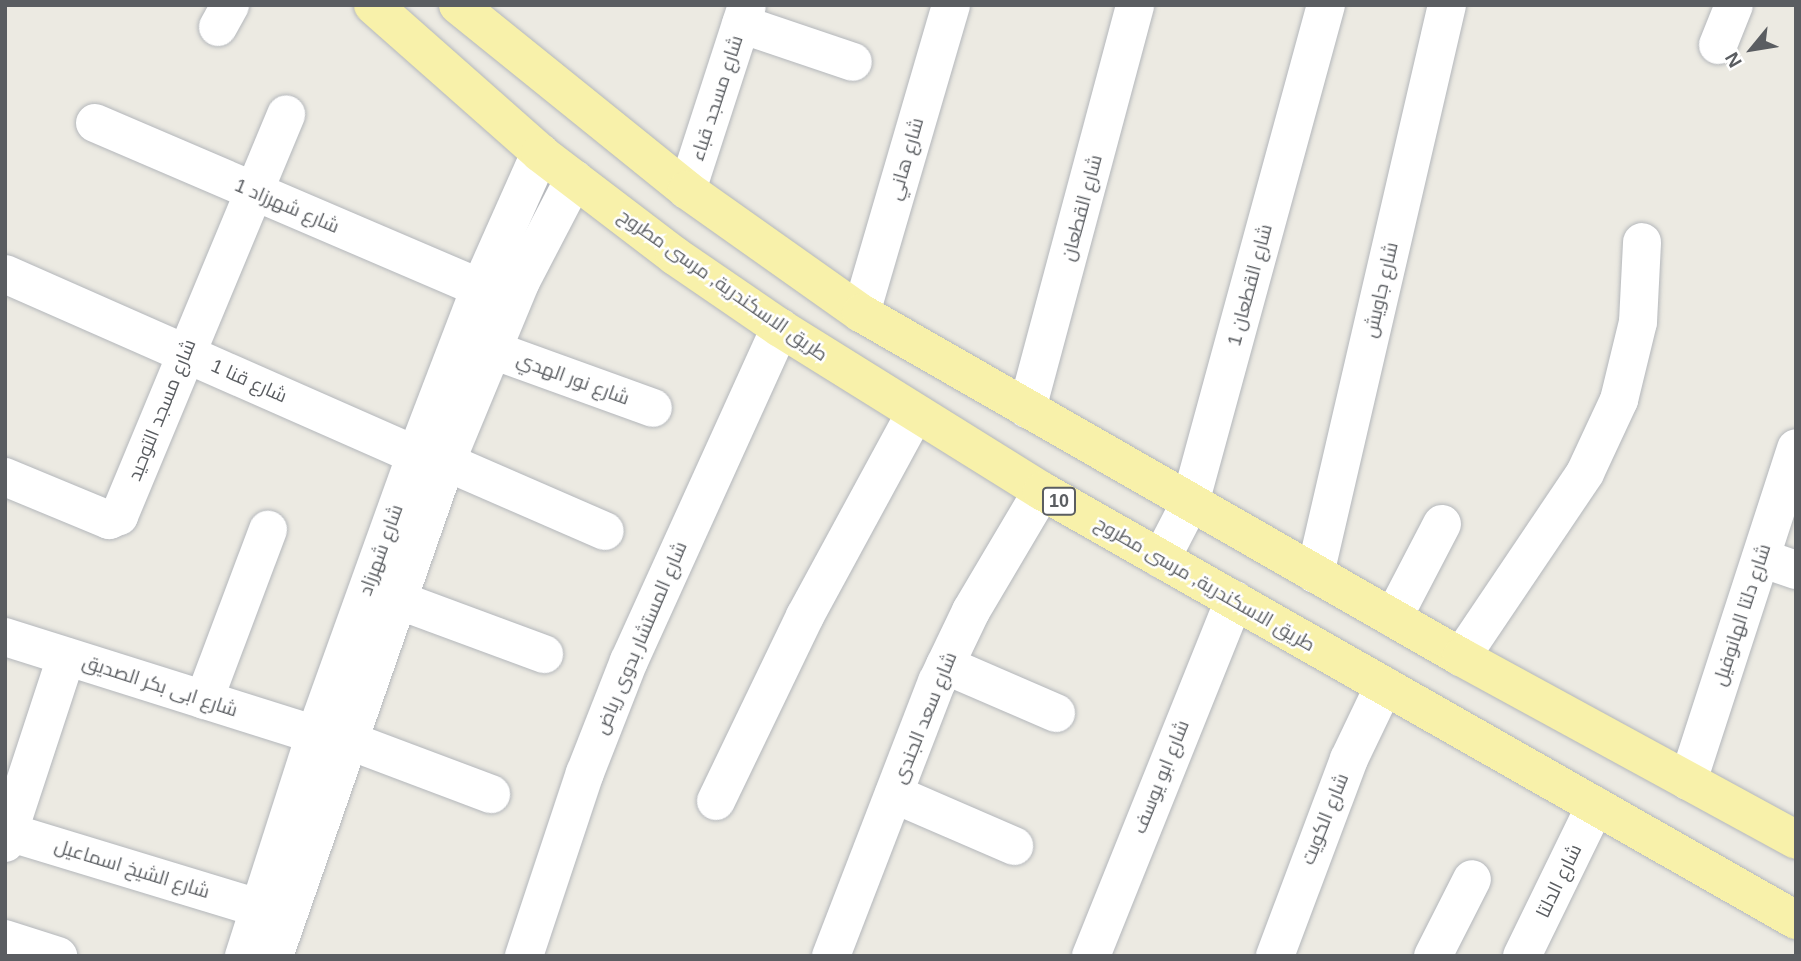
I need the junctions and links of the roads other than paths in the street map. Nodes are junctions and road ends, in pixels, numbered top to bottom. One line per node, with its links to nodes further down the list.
1 (373, 5): 13 (main road, طريق الاسكندرية, مرسى مطروح / 10)
2 (458, 5): 15 (main road)
3 (951, 5): 20 (street, شارع هاني)
4 (1135, 5): 25 (street, شارع القطعان)
5 (1326, 5): 31 (street, شارع القطعان 1)
6 (1447, 5): 37 (street, شارع جاويش)
7 (1734, 5): 9 (street)
8 (744, 15): 10 (street); 15 (street, شارع مسجد قباء)
9 (1718, 45)
10 (853, 62)
11 (286, 114): 16 (street, شارع مسجد التوحيد)
12 (95, 123): 16 (street, شارع شهرزاد 1)
13 (540, 153): 14 (main road, طريق الاسكندرية, مرسى مطروح / 10); 19 (street, شارع شهرزاد)
14 (574, 179): 21 (main road, طريق الاسكندرية, مرسى مطروح / 10); 22 (street, شارع شهرزاد)
15 (687, 190): 20 (main road)
16 (254, 192): 19 (street, شارع شهرزاد 1); 23 (street, شارع مسجد التوحيد)
17 (1642, 242): 44 (street)
18 (5, 274): 23 (street, شارع قنا 1)
19 (480, 288): 28 (street, شارع شهرزاد)
20 (862, 313): 25 (main road)
21 (780, 328): 26 (main road, طريق الاسكندرية, مرسى مطروح / 10); 65 (street, شارع المستشار بدوى رياض)
22 (493, 350): 24 (street, شارع نور الهدي); 28 (street, شارع شهرزاد)
23 (184, 352): 28 (street, شارع قنا 1); 29 (street, شارع مسجد التوحيد)
24 (653, 408)
25 (1027, 410): 31 (main road)
26 (915, 413): 30 (main road, طريق الاسكندرية, مرسى مطروح / 10); 53 (street)
27 (1796, 448): 36 (street, شارع دلتا الهانوفيل)
28 (431, 459): 34 (street, شارع قنا 1); 38 (street, شارع شهرزاد); 49 (street, شارع شهرزاد)
29 (5, 477)
30 (1042, 491): 35 (main road, طريق الاسكندرية, مرسى مطروح / 10); 45 (street, شارع سعد الجندى)
31 (1190, 503): 35 (street, شارع القطعان 1); 37 (main road)
32 (1442, 524): 40 (street)
33 (268, 530): 47 (street)
34 (605, 531)
35 (1161, 559): 39 (main road, طريق الاسكندرية, مرسى مطروح / 10)
36 (1778, 564): 50 (street, شارع دلتا الهانوفيل)
37 (1315, 574): 40 (main road)
38 (395, 599): 42 (street); 49 (street, شارع شهرزاد)
39 (1234, 600): 46 (main road, طريق الاسكندرية, مرسى مطروح / 10); 67 (street, شارع ابو يوسف)
40 (1393, 618): 44 (main road)
41 (5, 638): 43 (street, شارع ابى بكر الصديق)
42 (544, 654)
43 (66, 657): 47 (street, شارع ابى بكر الصديق); 55 (street)
44 (1461, 657): 50 (main road)
45 (945, 665): 48 (street); 52 (street, شارع سعد الجندى)
46 (1384, 686): 54 (main road, طريق الاسكندرية, مرسى مطروح / 10); 68 (street, شارع الكويت)
47 (204, 700): 49 (street, شارع ابى بكر الصديق)
48 (1056, 713)
49 (331, 738): 51 (street, شارع ابى بكر الصديق); 59 (street, شارع شهرزاد); 64 (street, شارع شهرزاد)
50 (1688, 781): 56 (main road)
51 (491, 794)
52 (894, 794): 57 (street); 66 (street, شارع سعد الجندى)
53 (716, 802)
54 (1595, 806): 60 (main road, طريق الاسكندرية, مرسى مطروح / 10); 70 (street, شارع الدلتا)
55 (6, 835): 59 (street, شارع الشيخ اسماعيل)
56 (1796, 840)
57 (1014, 846)
58 (1472, 879): 69 (street)
59 (259, 908): 63 (street, شارع شهرزاد)
60 (1796, 920)
61 (5, 939): 62 (street)
62 (58, 956)
63 (244, 956)
64 (274, 956)
65 (524, 956)
66 (831, 956)
67 (1091, 956)
68 (1275, 956)
69 (1433, 956)
70 (1522, 956)

